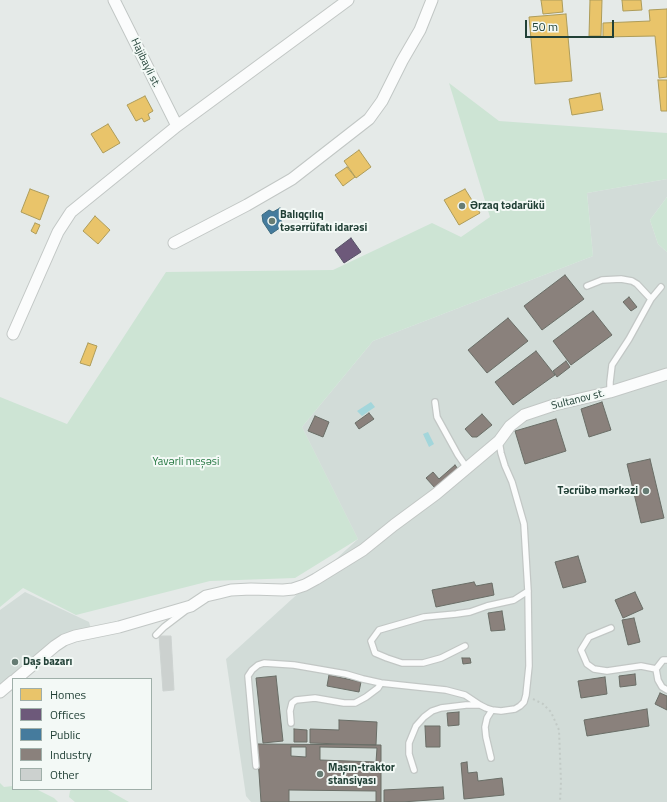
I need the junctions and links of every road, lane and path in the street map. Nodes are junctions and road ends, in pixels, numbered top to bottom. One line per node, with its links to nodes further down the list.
1 (114, 0): 4 (street, Hajibayli st.)
2 (348, 0): 4 (street)
3 (432, 0): 5 (street)
4 (177, 126): 9 (street)
5 (174, 243)
6 (586, 286): 8 (lane)
7 (661, 287): 8 (lane)
8 (651, 299): 11 (lane)
9 (14, 334)
10 (667, 374): 11 (street, Sultanov st.)
11 (610, 392): 13 (street, Sultanov st.)
12 (435, 402): 14 (lane)
13 (499, 441): 14 (street, Sultanov st.); 15 (lane)
14 (467, 468): 16 (street, Sultanov st.)
15 (528, 591): 19 (lane); 27 (lane)
16 (191, 606): 18 (lane); 22 (street, Sultanov st.)
17 (611, 628): 21 (lane)
18 (156, 635)
19 (465, 646)
20 (667, 660): 21 (lane)
21 (656, 669): 25 (lane)
22 (17, 678)
23 (12, 682): 26 (street)
24 (381, 683): 28 (lane); 30 (lane); 32 (lane)
25 (667, 690)
26 (0, 692)
27 (526, 695): 29 (lane); 34 (path)
28 (480, 705): 29 (lane); 33 (lane)
29 (492, 710): 31 (lane)
30 (291, 723)
31 (491, 758)
32 (256, 766)
33 (414, 770)
34 (560, 802)

